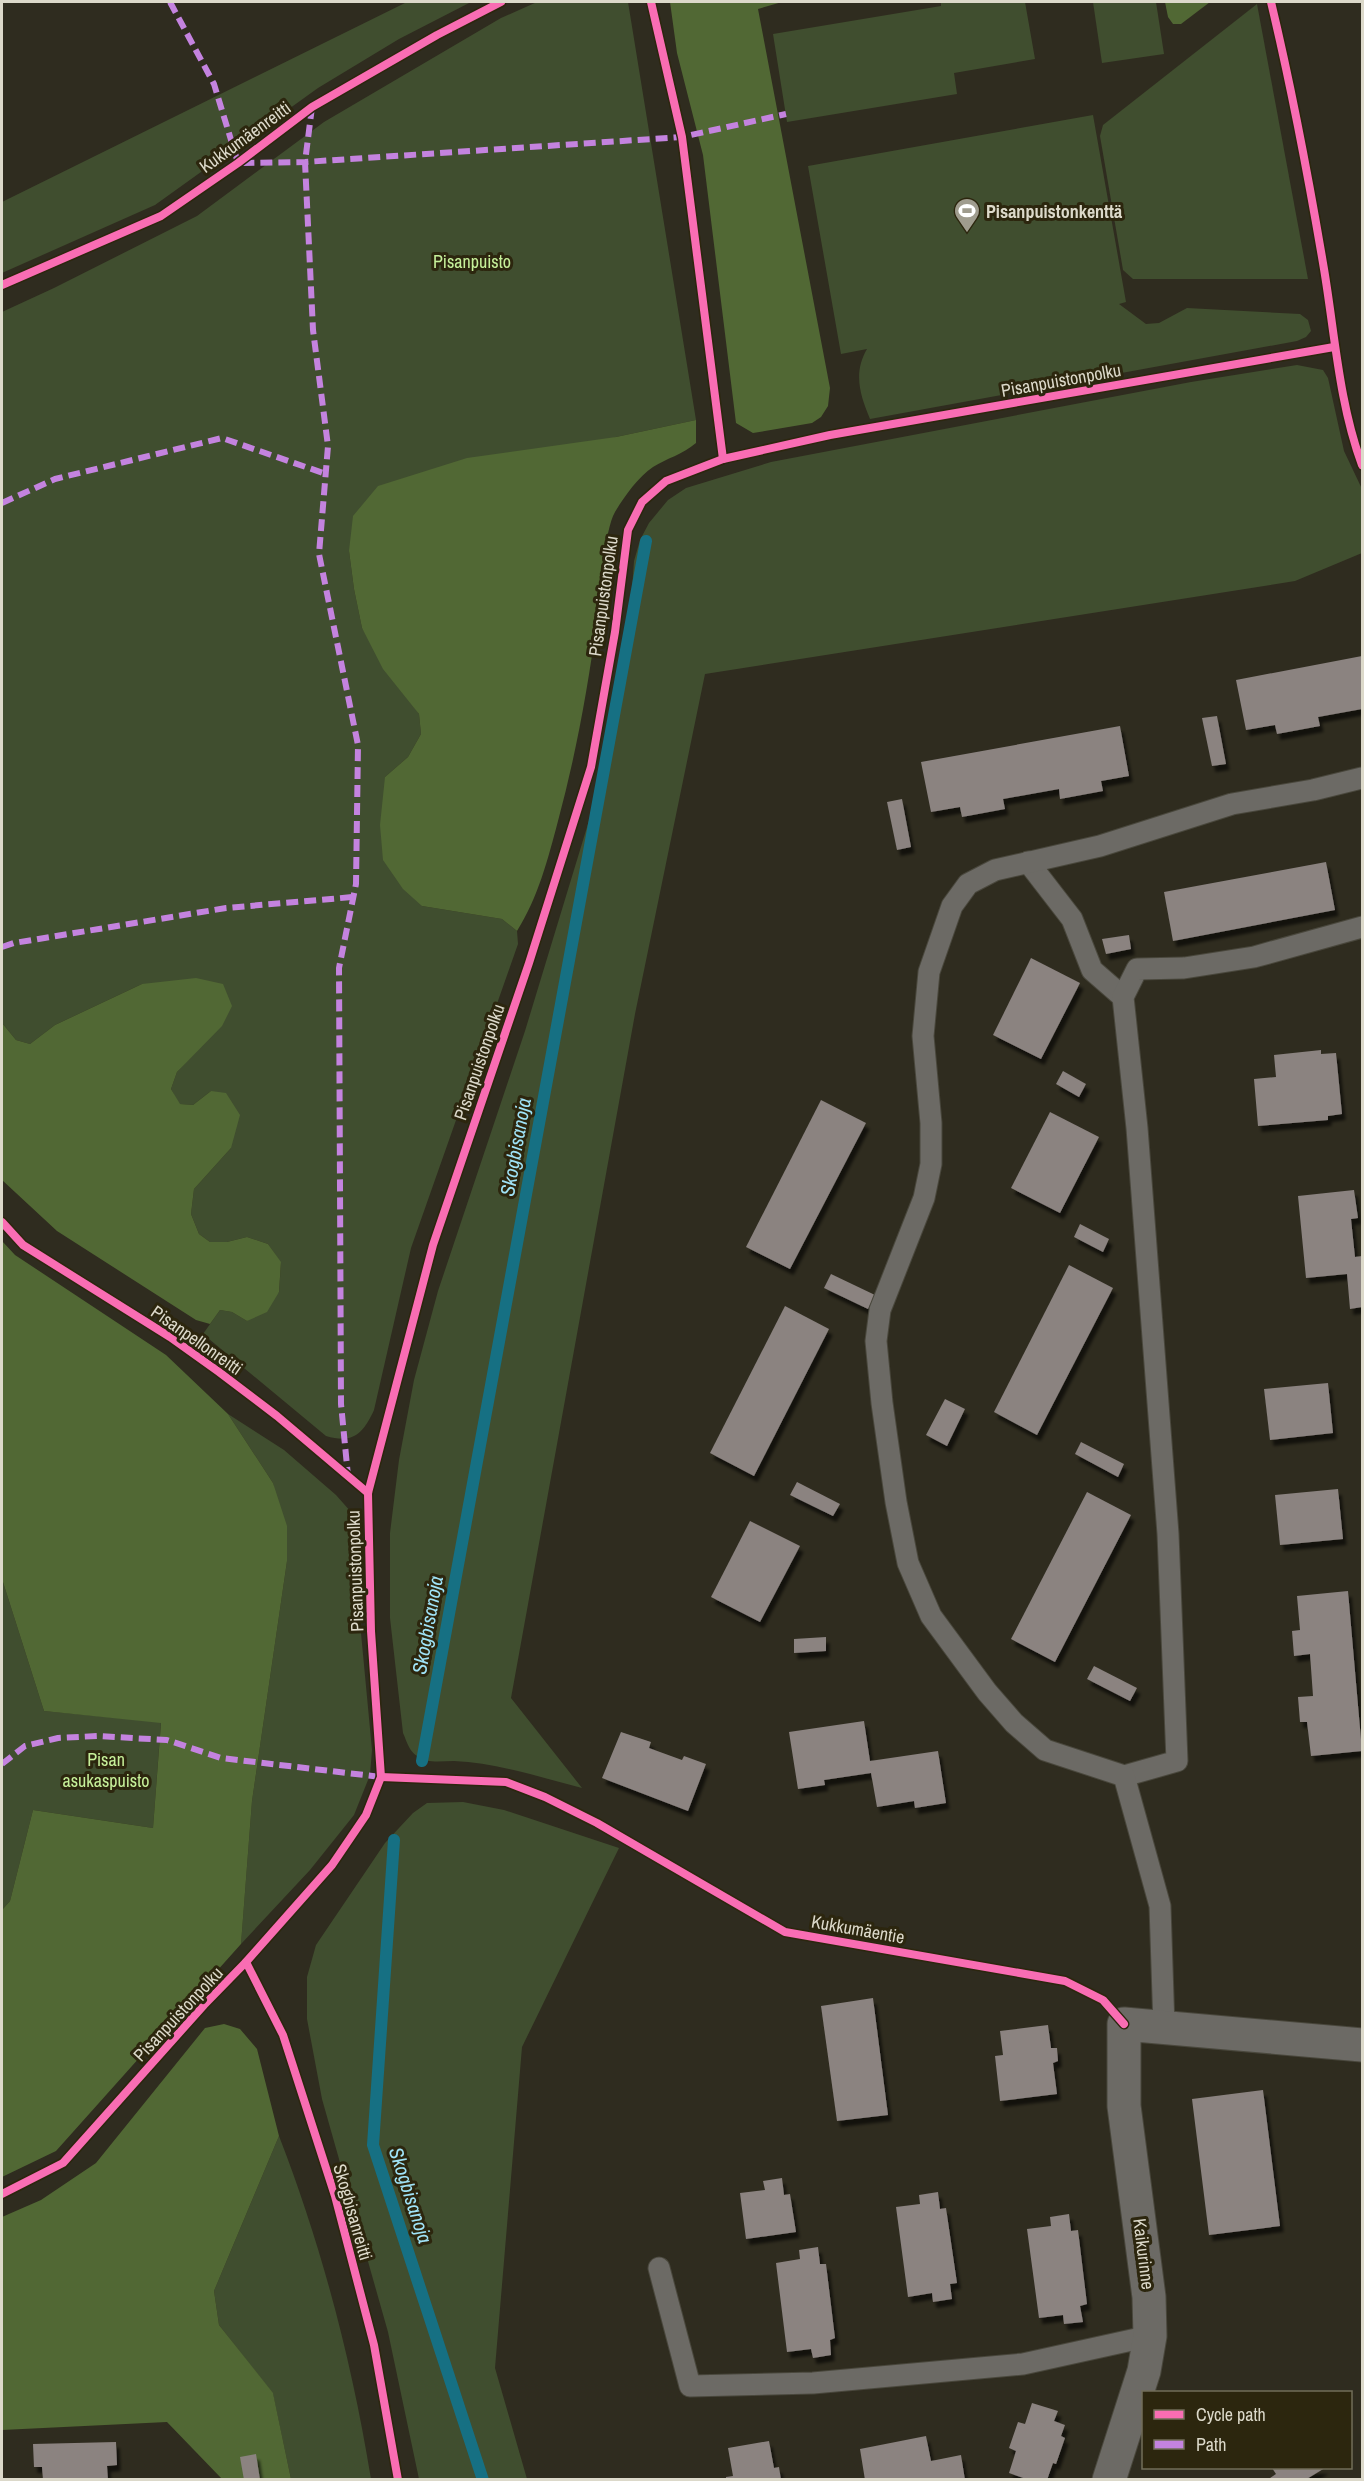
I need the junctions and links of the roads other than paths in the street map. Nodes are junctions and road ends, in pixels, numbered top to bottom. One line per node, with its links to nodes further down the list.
1 (1362, 778): 2 (lane)
2 (1028, 862): 4 (lane); 5 (lane)
3 (1362, 927): 4 (lane)
4 (1123, 997): 5 (lane)
5 (1124, 1776): 6 (lane)
6 (1164, 2027): 7 (street); 9 (street, Kaikurinne)
7 (1362, 2045)
8 (658, 2268): 9 (lane)
9 (1150, 2336): 10 (street, Kaikurinne)
10 (1109, 2480)

